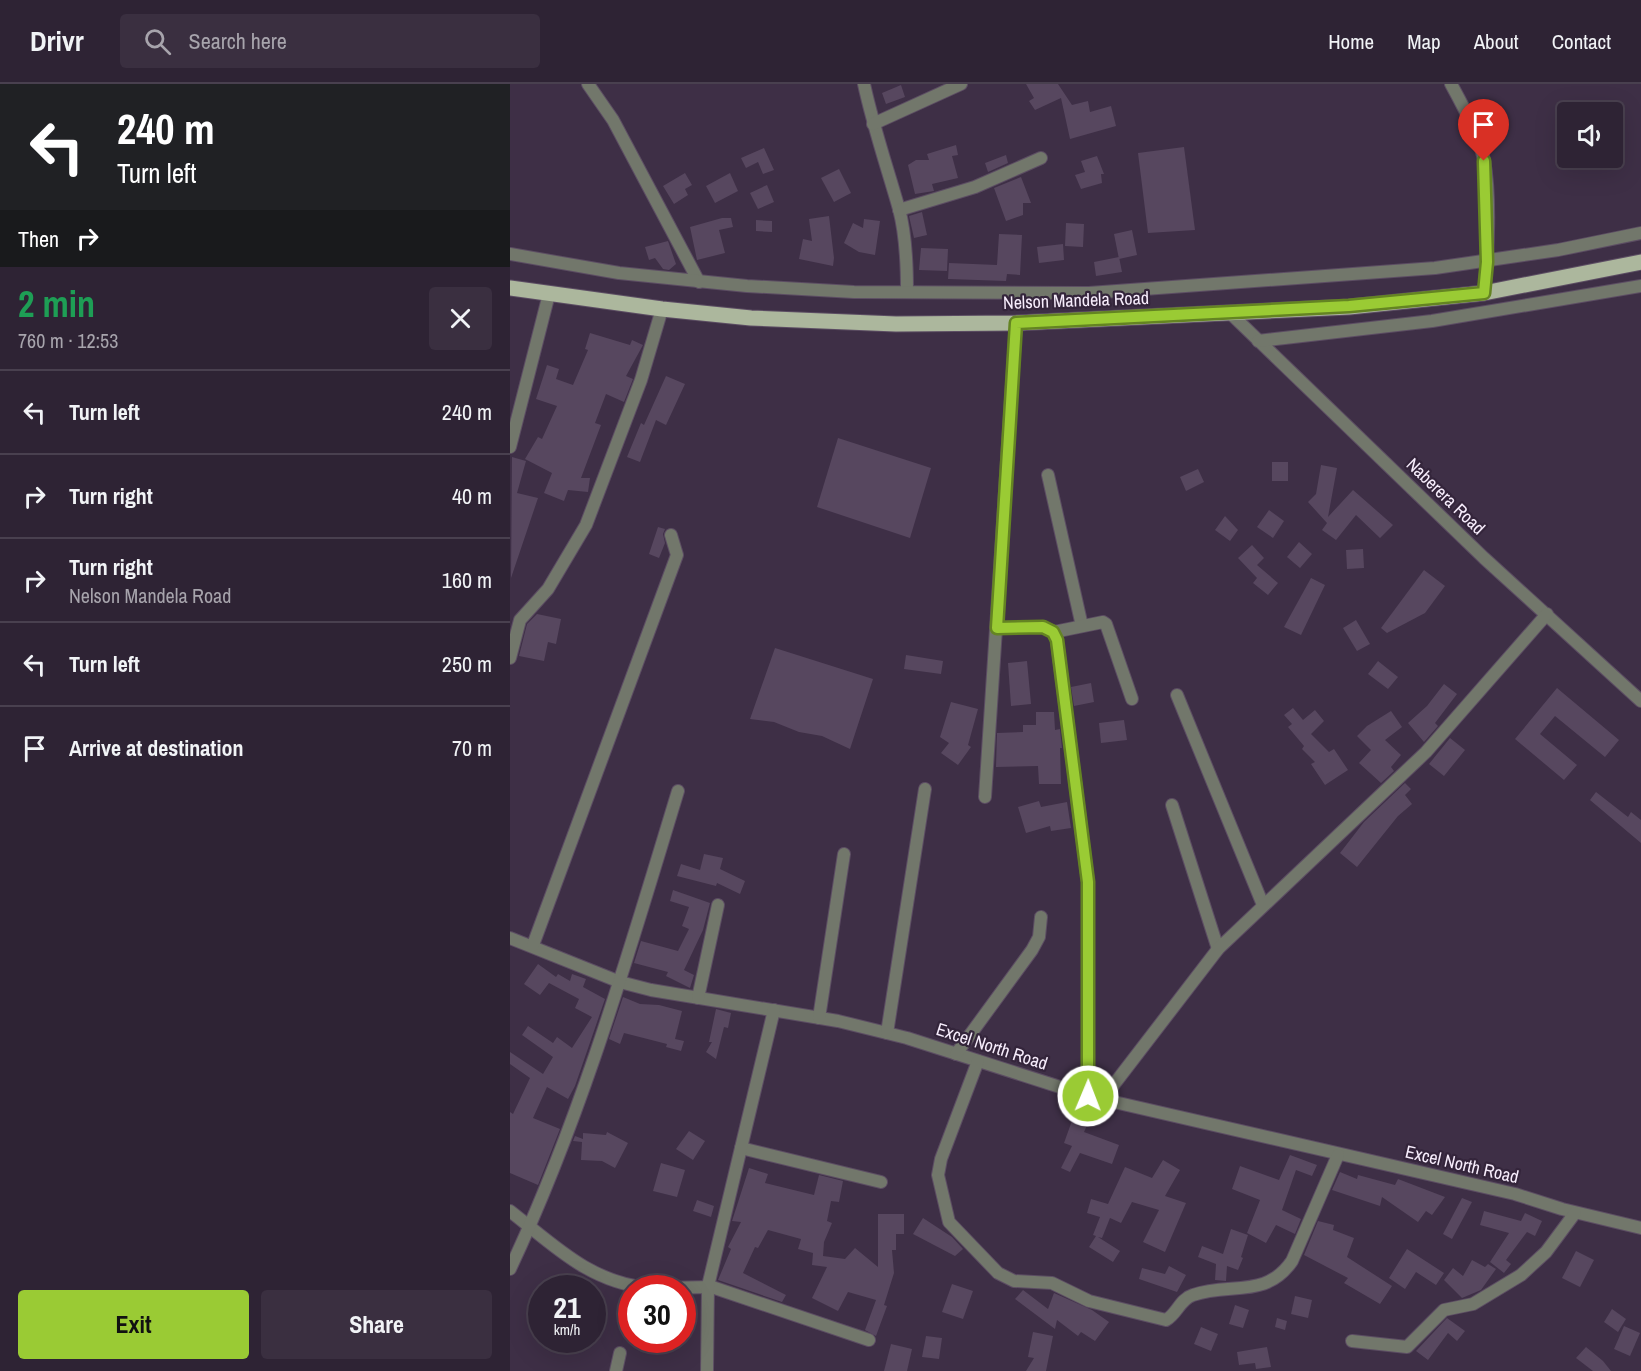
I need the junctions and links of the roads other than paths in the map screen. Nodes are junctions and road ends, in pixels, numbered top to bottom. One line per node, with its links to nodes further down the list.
1 (588, 84): 12 (street)
2 (864, 84): 5 (street)
3 (961, 84): 5 (street)
4 (1451, 84): 10 (street)
5 (873, 124): 7 (street)
6 (1041, 158): 7 (street)
7 (899, 210): 15 (street)
8 (1641, 233): 10 (street)
9 (510, 254): 12 (street)
10 (1487, 262): 15 (street); 16 (street)
11 (1641, 262): 16 (main road, Nelson Mandela Road)
12 (699, 282): 15 (street)
13 (1641, 286): 21 (street)
14 (510, 288): 17 (main road, Nelson Mandela Road)
15 (907, 291)
16 (1484, 293): 19 (main road, Nelson Mandela Road)
17 (549, 294): 18 (main road, Nelson Mandela Road); 22 (street)
18 (662, 309): 20 (main road, Nelson Mandela Road); 29 (street)
19 (1230, 313): 20 (main road, Nelson Mandela Road); 21 (street, Naberera Road)
20 (1016, 323): 27 (street)
21 (1258, 341): 25 (street, Naberera Road)
22 (510, 447)
23 (1048, 475): 26 (street)
24 (671, 535): 42 (street)
25 (1547, 614): 32 (street, Naberera Road); 39 (street)
26 (1082, 626): 28 (street); 31 (street)
27 (997, 628): 28 (street); 35 (street)
28 (1053, 632): 51 (street)
29 (510, 658)
30 (1177, 695): 39 (street)
31 (1132, 699)
32 (1641, 701)
33 (925, 789): 48 (street)
34 (678, 791): 44 (street)
35 (985, 797)
36 (1172, 805): 43 (street)
37 (844, 854): 47 (street)
38 (718, 905): 45 (street)
39 (1263, 905): 43 (street)
40 (1041, 918): 49 (street)
41 (510, 938): 42 (street, Excel North Road)
42 (533, 945): 44 (street, Excel North Road)
43 (1218, 949): 52 (street)
44 (620, 982): 45 (street, Excel North Road); 58 (street)
45 (698, 998): 46 (street, Excel North Road)
46 (774, 1010): 47 (street, Excel North Road); 53 (street)
47 (819, 1018): 48 (street, Excel North Road)
48 (887, 1033): 49 (street, Excel North Road)
49 (956, 1054): 50 (street, Excel North Road)
50 (978, 1060): 51 (street, Excel North Road); 54 (street)
51 (1088, 1096): 52 (street, Excel North Road)
52 (1102, 1100): 54 (street, Excel North Road)
53 (741, 1148): 55 (street); 62 (street)
54 (1338, 1155): 57 (street, Excel North Road)
55 (881, 1182)
56 (510, 1211): 58 (street)
57 (1575, 1213): 59 (street, Excel North Road); 65 (street)
58 (530, 1227): 60 (street); 61 (street)
59 (1641, 1228)
60 (510, 1269)
61 (618, 1282)
62 (708, 1286): 63 (street); 64 (street); 68 (street)
63 (696, 1287)
64 (869, 1340)
65 (1352, 1341)
66 (620, 1353): 67 (street)
67 (616, 1371)
68 (707, 1371)

